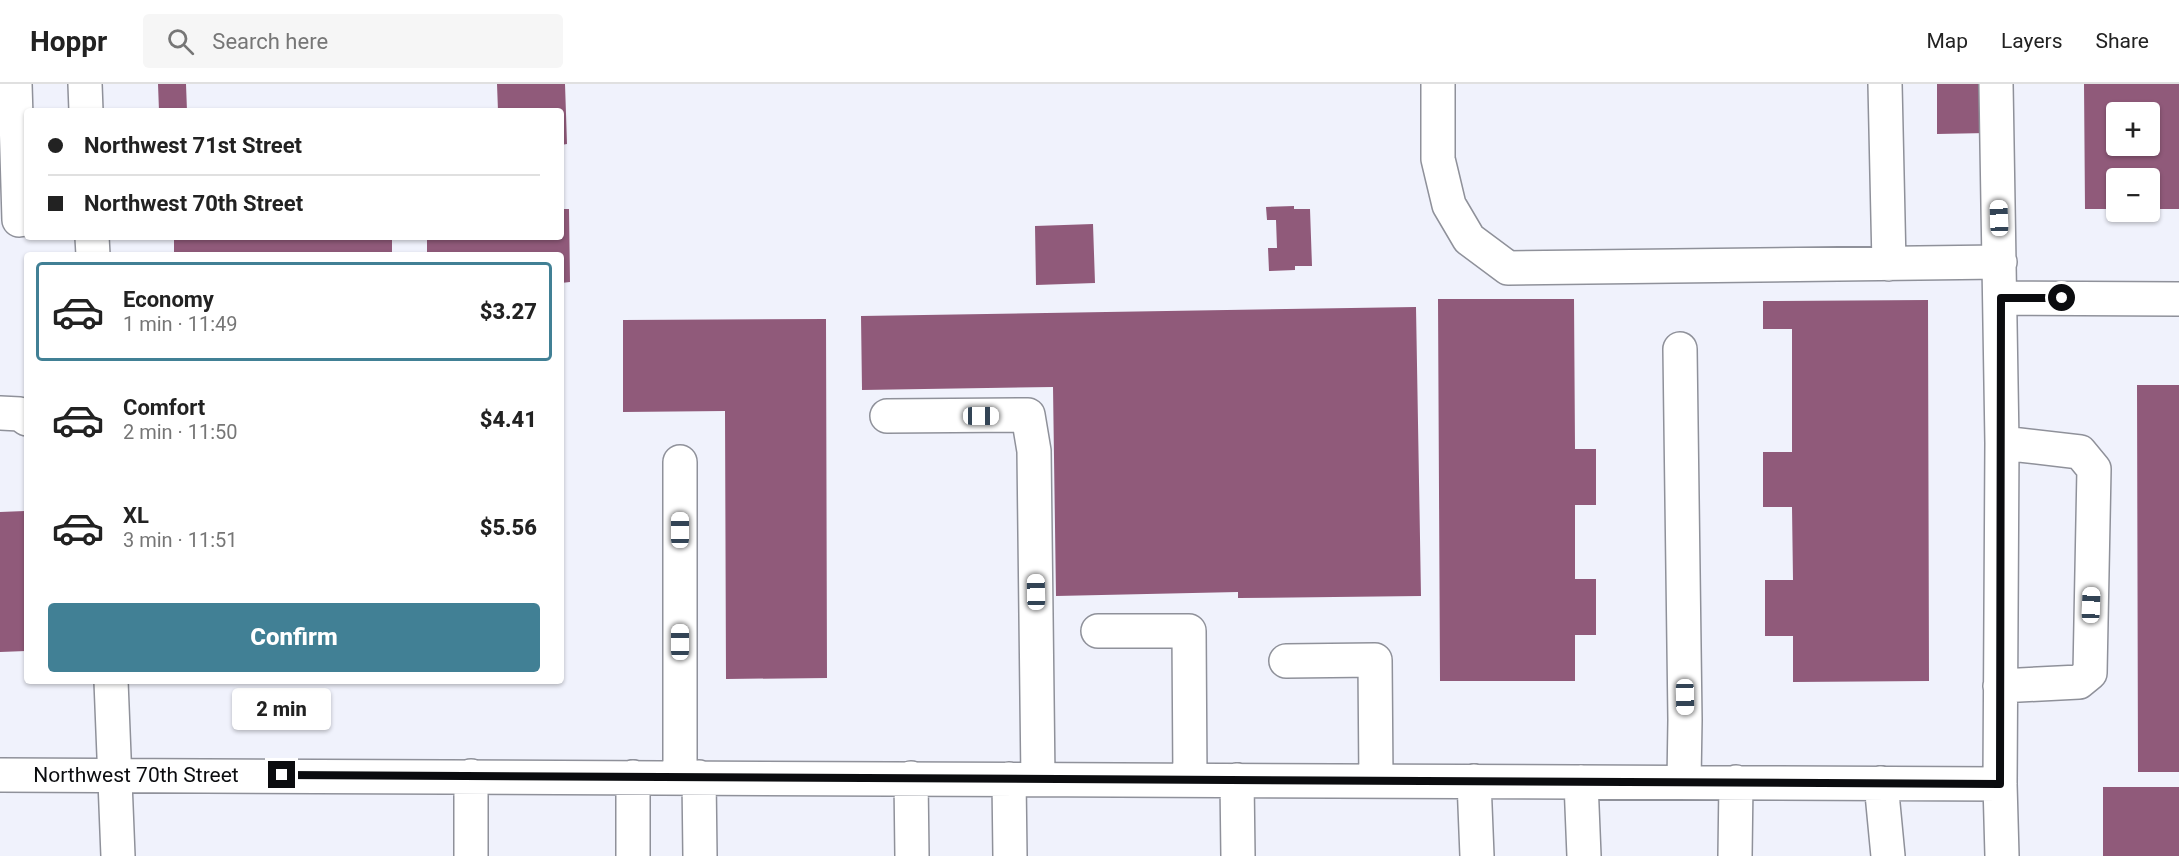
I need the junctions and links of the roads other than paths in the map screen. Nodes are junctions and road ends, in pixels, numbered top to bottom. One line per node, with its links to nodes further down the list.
1 (15, 84): 7 (street)
2 (85, 84): 6 (street)
3 (1438, 84): 9 (street)
4 (1885, 84): 9 (street)
5 (1996, 84): 8 (street)
6 (86, 108)
7 (24, 219)
8 (2000, 262): 9 (street); 10 (street)
9 (1889, 264)
10 (2001, 298): 11 (street); 16 (street)
11 (2179, 299)
12 (1680, 349): 34 (street)
13 (0, 413): 15 (street)
14 (887, 416): 28 (street)
15 (24, 417)
16 (2002, 443): 21 (street); 21 (street)
17 (680, 462): 26 (street)
18 (1098, 631): 29 (street)
19 (1286, 661): 31 (street)
20 (111, 684): 22 (street)
21 (2000, 686): 37 (street)
22 (116, 774): 23 (street, Northwest 70th Street); 24 (street, Northwest 70th Street); 38 (street)
23 (0, 775)
24 (471, 776): 25 (street, Northwest 70th Street); 39 (street)
25 (633, 777): 26 (street, Northwest 70th Street); 40 (street)
26 (689, 777): 27 (street, Northwest 70th Street); 41 (street)
27 (911, 778): 28 (street, Northwest 70th Street); 42 (street)
28 (1023, 779): 29 (street, Northwest 70th Street); 43 (street)
29 (1190, 780): 30 (street, Northwest 70th Street)
30 (1238, 780): 31 (street, Northwest 70th Street); 44 (street)
31 (1376, 781): 32 (street, Northwest 70th Street)
32 (1474, 781): 33 (street, Northwest 70th Street); 45 (street)
33 (1581, 782): 34 (street, Northwest 70th Street); 46 (street)
34 (1684, 782): 35 (street, Northwest 70th Street)
35 (1736, 782): 36 (street, Northwest 70th Street); 47 (street)
36 (1881, 783): 37 (street, Northwest 70th Street); 48 (street)
37 (2000, 784): 49 (street)
38 (118, 856)
39 (471, 856)
40 (633, 856)
41 (700, 856)
42 (912, 856)
43 (1010, 856)
44 (1239, 856)
45 (1477, 856)
46 (1584, 856)
47 (1735, 856)
48 (1888, 856)
49 (2002, 856)

